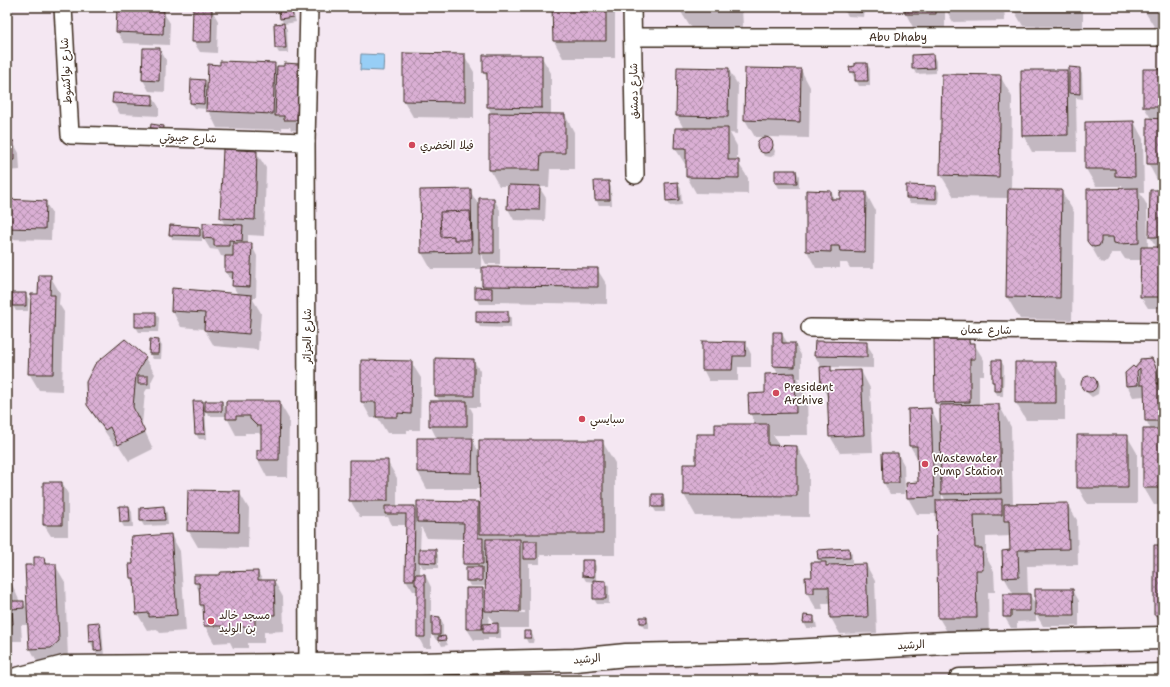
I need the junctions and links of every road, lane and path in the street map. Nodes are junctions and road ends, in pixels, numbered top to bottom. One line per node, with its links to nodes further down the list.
1 (63, 7): 6 (street, شارع نواكشوط)
2 (308, 7): 7 (street, شارع الجزائر)
3 (632, 7): 5 (street, شارع دمشق)
4 (1163, 37): 5 (street, Abu Dhaby)
5 (633, 38): 8 (street, شارع دمشق)
6 (70, 134): 7 (street, شارع جيبوتي)
7 (306, 142): 12 (street, شارع الجزائر)
8 (635, 175)
9 (810, 328): 10 (street, شارع عمان)
10 (1163, 332)
11 (1163, 638): 12 (main road, الرشيد)
12 (308, 666): 14 (main road, الرشيد)
13 (1163, 675): 15 (main road)
14 (13, 680)
15 (960, 680)

